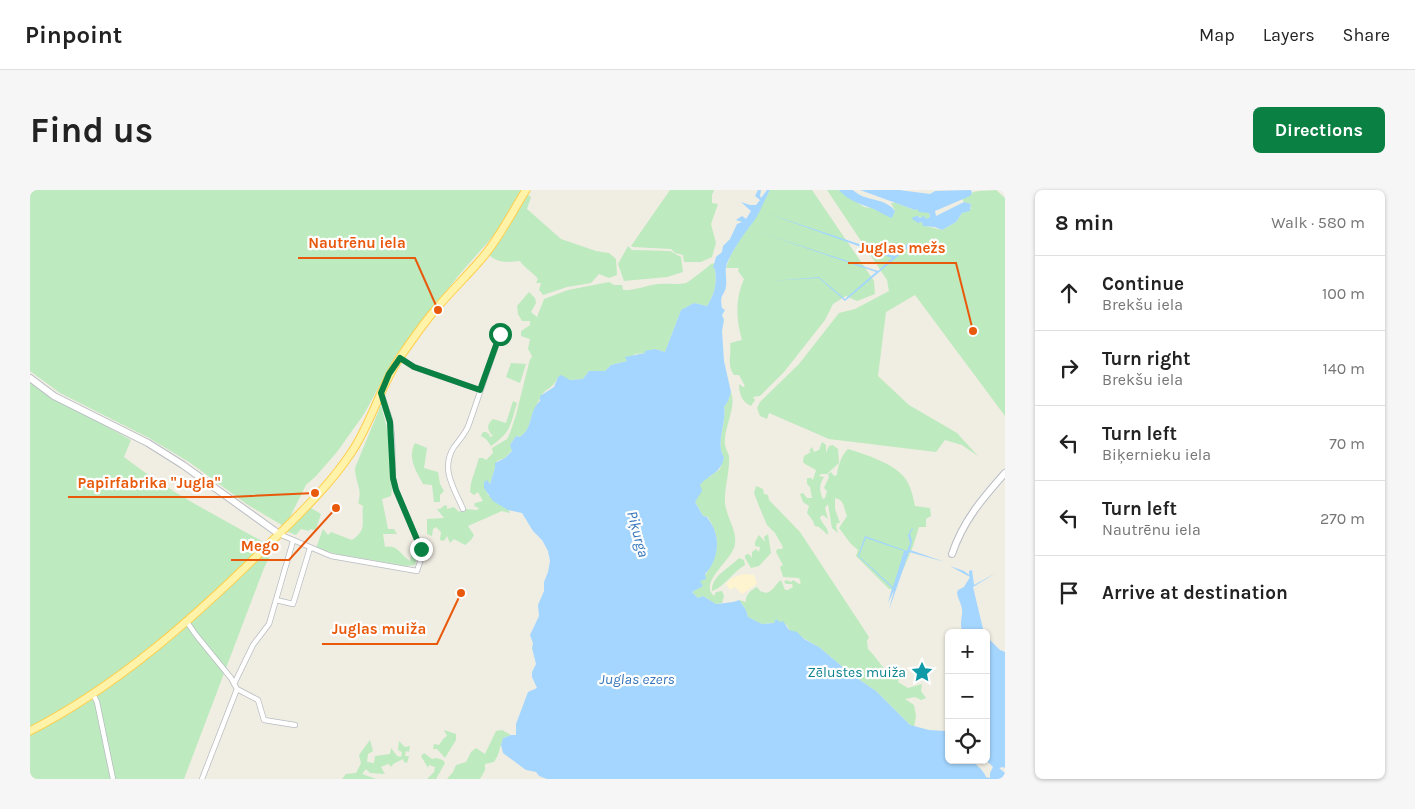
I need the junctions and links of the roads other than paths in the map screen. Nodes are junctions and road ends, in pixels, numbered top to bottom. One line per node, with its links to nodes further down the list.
1 (526, 190): 3 (main road)
2 (498, 326): 5 (street)
3 (400, 358): 5 (street); 6 (main road)
4 (30, 378): 9 (main road)
5 (480, 390): 8 (street)
6 (381, 393): 9 (main road); 11 (street)
7 (1005, 473): 12 (main road)
8 (463, 509)
9 (279, 534): 10 (street); 14 (main road)
10 (293, 541): 11 (street); 13 (street)
11 (310, 548): 13 (street)
12 (952, 554)
13 (276, 600): 15 (street)
14 (187, 622): 15 (street); 16 (main road)
15 (236, 686): 17 (street); 20 (street)
16 (93, 694): 18 (main road); 19 (street)
17 (295, 725)
18 (30, 732)
19 (113, 779)
20 (202, 779)

